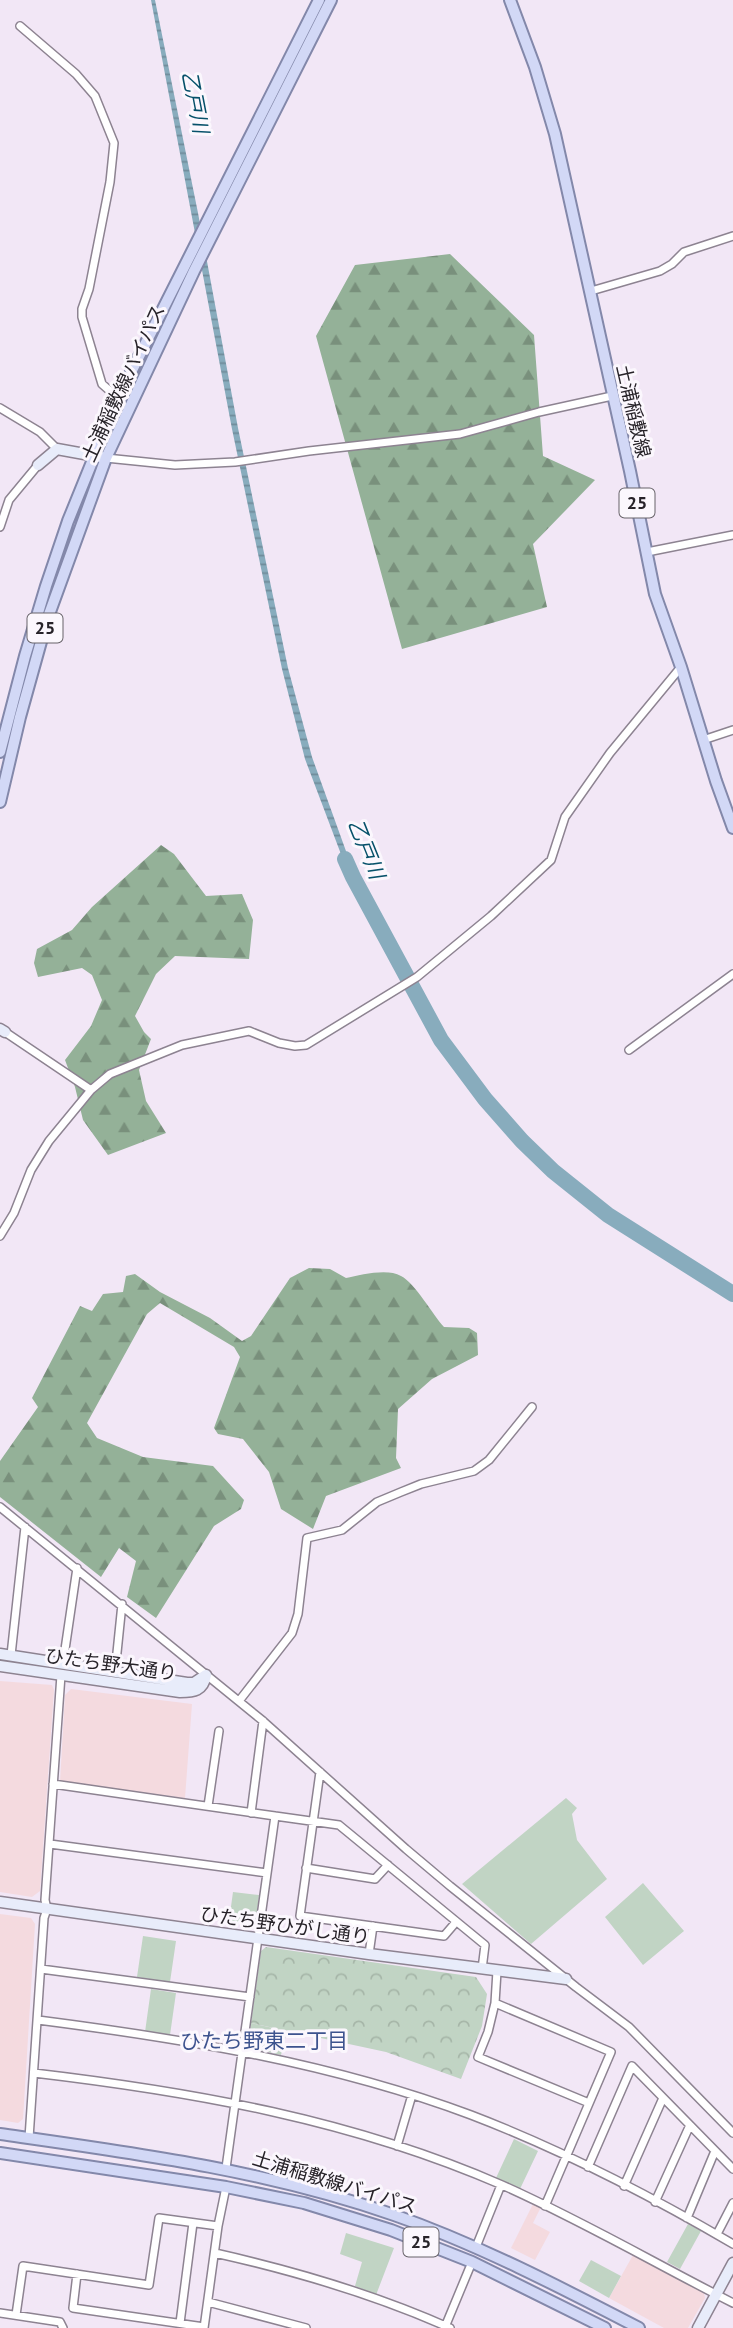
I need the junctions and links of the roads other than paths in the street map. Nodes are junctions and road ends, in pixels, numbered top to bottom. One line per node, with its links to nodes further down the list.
1 (319, 0): 8 (main road, 土浦稲敷線バイパス / 25)
2 (331, 0): 12 (main road, 土浦稲敷線バイパス / 25)
3 (510, 0): 6 (main road, 土浦稲敷線 / 25)
4 (20, 26): 8 (street)
5 (733, 236): 6 (street)
6 (591, 291): 7 (main road, 土浦稲敷線 / 25)
7 (612, 396): 12 (street); 16 (main road, 土浦稲敷線 / 25)
8 (118, 398): 11 (main road, 土浦稲敷線バイパス / 25)
9 (0, 408): 10 (street)
10 (57, 449): 11 (street); 13 (street)
11 (94, 455): 12 (street); 20 (main road, 土浦稲敷線バイパス / 25)
12 (106, 458): 21 (main road, 土浦稲敷線バイパス / 25)
13 (38, 465): 14 (street)
14 (0, 526)
15 (733, 535): 16 (street)
16 (647, 552): 17 (main road, 土浦稲敷線 / 25)
17 (681, 667): 19 (main road, 土浦稲敷線 / 25); 26 (street)
18 (733, 730): 19 (street)
19 (703, 740): 22 (main road, 土浦稲敷線 / 25)
20 (0, 752)
21 (0, 802)
22 (733, 828)
23 (733, 974): 25 (street)
24 (2, 1031): 26 (street)
25 (629, 1050)
26 (91, 1090): 27 (street)
27 (0, 1236)
28 (532, 1407): 39 (street)
29 (0, 1507): 30 (street)
30 (25, 1527): 31 (street); 33 (street)
31 (77, 1568): 32 (street); 34 (street)
32 (122, 1604): 36 (street); 38 (street)
33 (6, 1654): 34 (street, ひたち野大通り)
34 (63, 1663): 36 (street, ひたち野大通り)
35 (0, 1666): 37 (street, ひたち野大通り)
36 (116, 1672): 38 (street, ひたち野大通り)
37 (61, 1675): 38 (street, ひたち野大通り); 43 (street)
38 (206, 1675): 39 (street)
39 (239, 1701): 40 (street)
40 (264, 1721): 42 (street); 45 (street)
41 (219, 1731): 44 (street)
42 (320, 1772): 47 (street); 61 (street)
43 (53, 1784): 44 (street); 48 (street)
44 (208, 1806): 45 (street)
45 (251, 1813): 46 (street)
46 (275, 1816): 47 (street); 51 (street)
47 (313, 1821): 49 (street); 50 (street)
48 (50, 1844): 51 (street); 53 (street)
49 (388, 1865): 50 (street); 54 (street)
50 (306, 1868): 55 (street)
51 (267, 1873): 56 (street)
52 (0, 1902): 53 (street, ひたち野ひがし通り)
53 (47, 1909): 56 (street, ひたち野ひがし通り); 58 (street)
54 (456, 1922): 55 (street); 59 (street)
55 (373, 1926): 57 (street)
56 (259, 1939): 57 (street, ひたち野ひがし通り); 62 (street)
57 (369, 1954): 59 (street, ひたち野ひがし通り)
58 (41, 1969): 62 (street); 64 (street)
59 (482, 1969): 60 (street, ひたち野ひがし通り)
60 (497, 1971): 61 (street, ひたち野ひがし通り); 63 (street)
61 (566, 1979): 72 (street)
62 (250, 1997): 65 (street)
63 (495, 2003): 70 (street); 70 (street)
64 (38, 2020): 65 (street); 66 (street)
65 (244, 2051): 67 (street); 69 (street)
66 (34, 2073): 69 (street); 74 (street)
67 (412, 2095): 75 (street); 78 (street)
68 (663, 2098): 71 (street); 79 (street); 83 (street)
69 (236, 2103): 75 (street); 80 (street)
70 (589, 2103): 78 (street)
71 (690, 2125): 76 (street); 85 (street)
72 (733, 2133)
73 (0, 2134): 74 (main road, 土浦稲敷線バイパス / 25)
74 (29, 2138): 80 (main road, 土浦稲敷線バイパス / 25)
75 (397, 2146): 82 (street)
76 (715, 2151): 81 (street); 88 (street)
77 (0, 2153): 84 (main road, 土浦稲敷線バイパス / 25)
78 (567, 2157): 79 (street); 87 (street)
79 (588, 2167): 83 (street)
80 (226, 2168): 93 (main road, 土浦稲敷線バイパス / 25)
81 (733, 2169)
82 (501, 2185): 87 (street); 93 (street)
83 (624, 2186): 85 (street)
84 (226, 2187): 90 (street); 95 (main road, 土浦稲敷線バイパス / 25)
85 (655, 2202): 88 (street)
86 (733, 2203): 91 (street)
87 (545, 2206): 98 (street)
88 (687, 2218): 91 (street)
89 (193, 2222): 90 (street); 97 (street); 103 (street)
90 (218, 2226): 94 (street)
91 (717, 2234): 92 (street)
92 (733, 2244)
93 (476, 2247): 109 (main road, 土浦稲敷線バイパス / 25)
94 (215, 2253): 99 (street); 104 (street)
95 (472, 2262): 104 (street); 108 (main road, 土浦稲敷線バイパス / 25)
96 (733, 2263): 98 (street)
97 (77, 2274): 102 (street); 103 (street)
98 (716, 2294): 100 (street); 110 (street)
99 (208, 2302): 106 (street); 107 (street)
100 (733, 2303)
101 (0, 2313): 102 (street)
102 (16, 2315): 105 (street)
103 (180, 2323): 106 (street)
104 (446, 2327)
105 (63, 2328)
106 (204, 2328)
107 (306, 2328)
108 (605, 2328)
109 (639, 2328)
110 (698, 2328)

